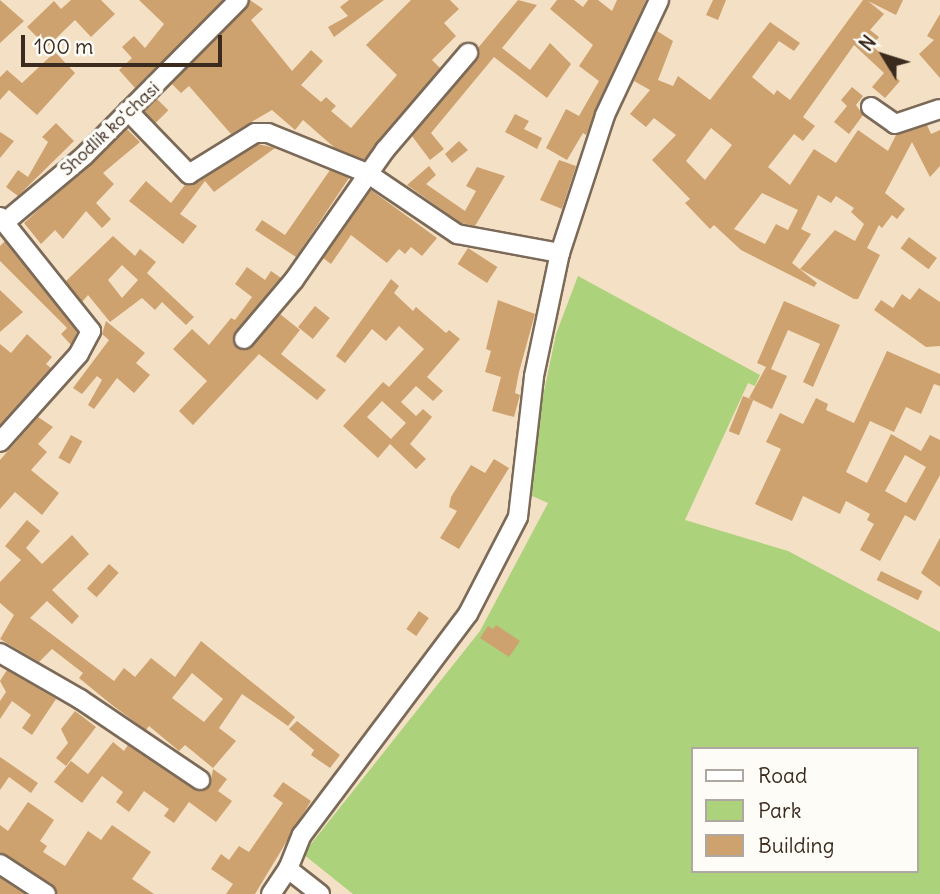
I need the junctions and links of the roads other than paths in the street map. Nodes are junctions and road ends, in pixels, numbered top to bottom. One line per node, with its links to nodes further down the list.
1 (239, 0): 6 (street, Shodlik koʻchasi)
2 (659, 0): 9 (street)
3 (468, 53): 7 (street)
4 (872, 107): 5 (street)
5 (940, 109)
6 (128, 111): 7 (street); 8 (street, Shodlik koʻchasi)
7 (367, 173): 9 (street); 10 (street)
8 (3, 220): 11 (street, Shodlik koʻchasi)
9 (560, 253): 15 (street)
10 (244, 339)
11 (0, 442)
12 (0, 653): 13 (street)
13 (200, 780)
14 (0, 864): 16 (street)
15 (288, 869): 17 (street); 18 (street)
16 (46, 894)
17 (271, 894)
18 (320, 894)

